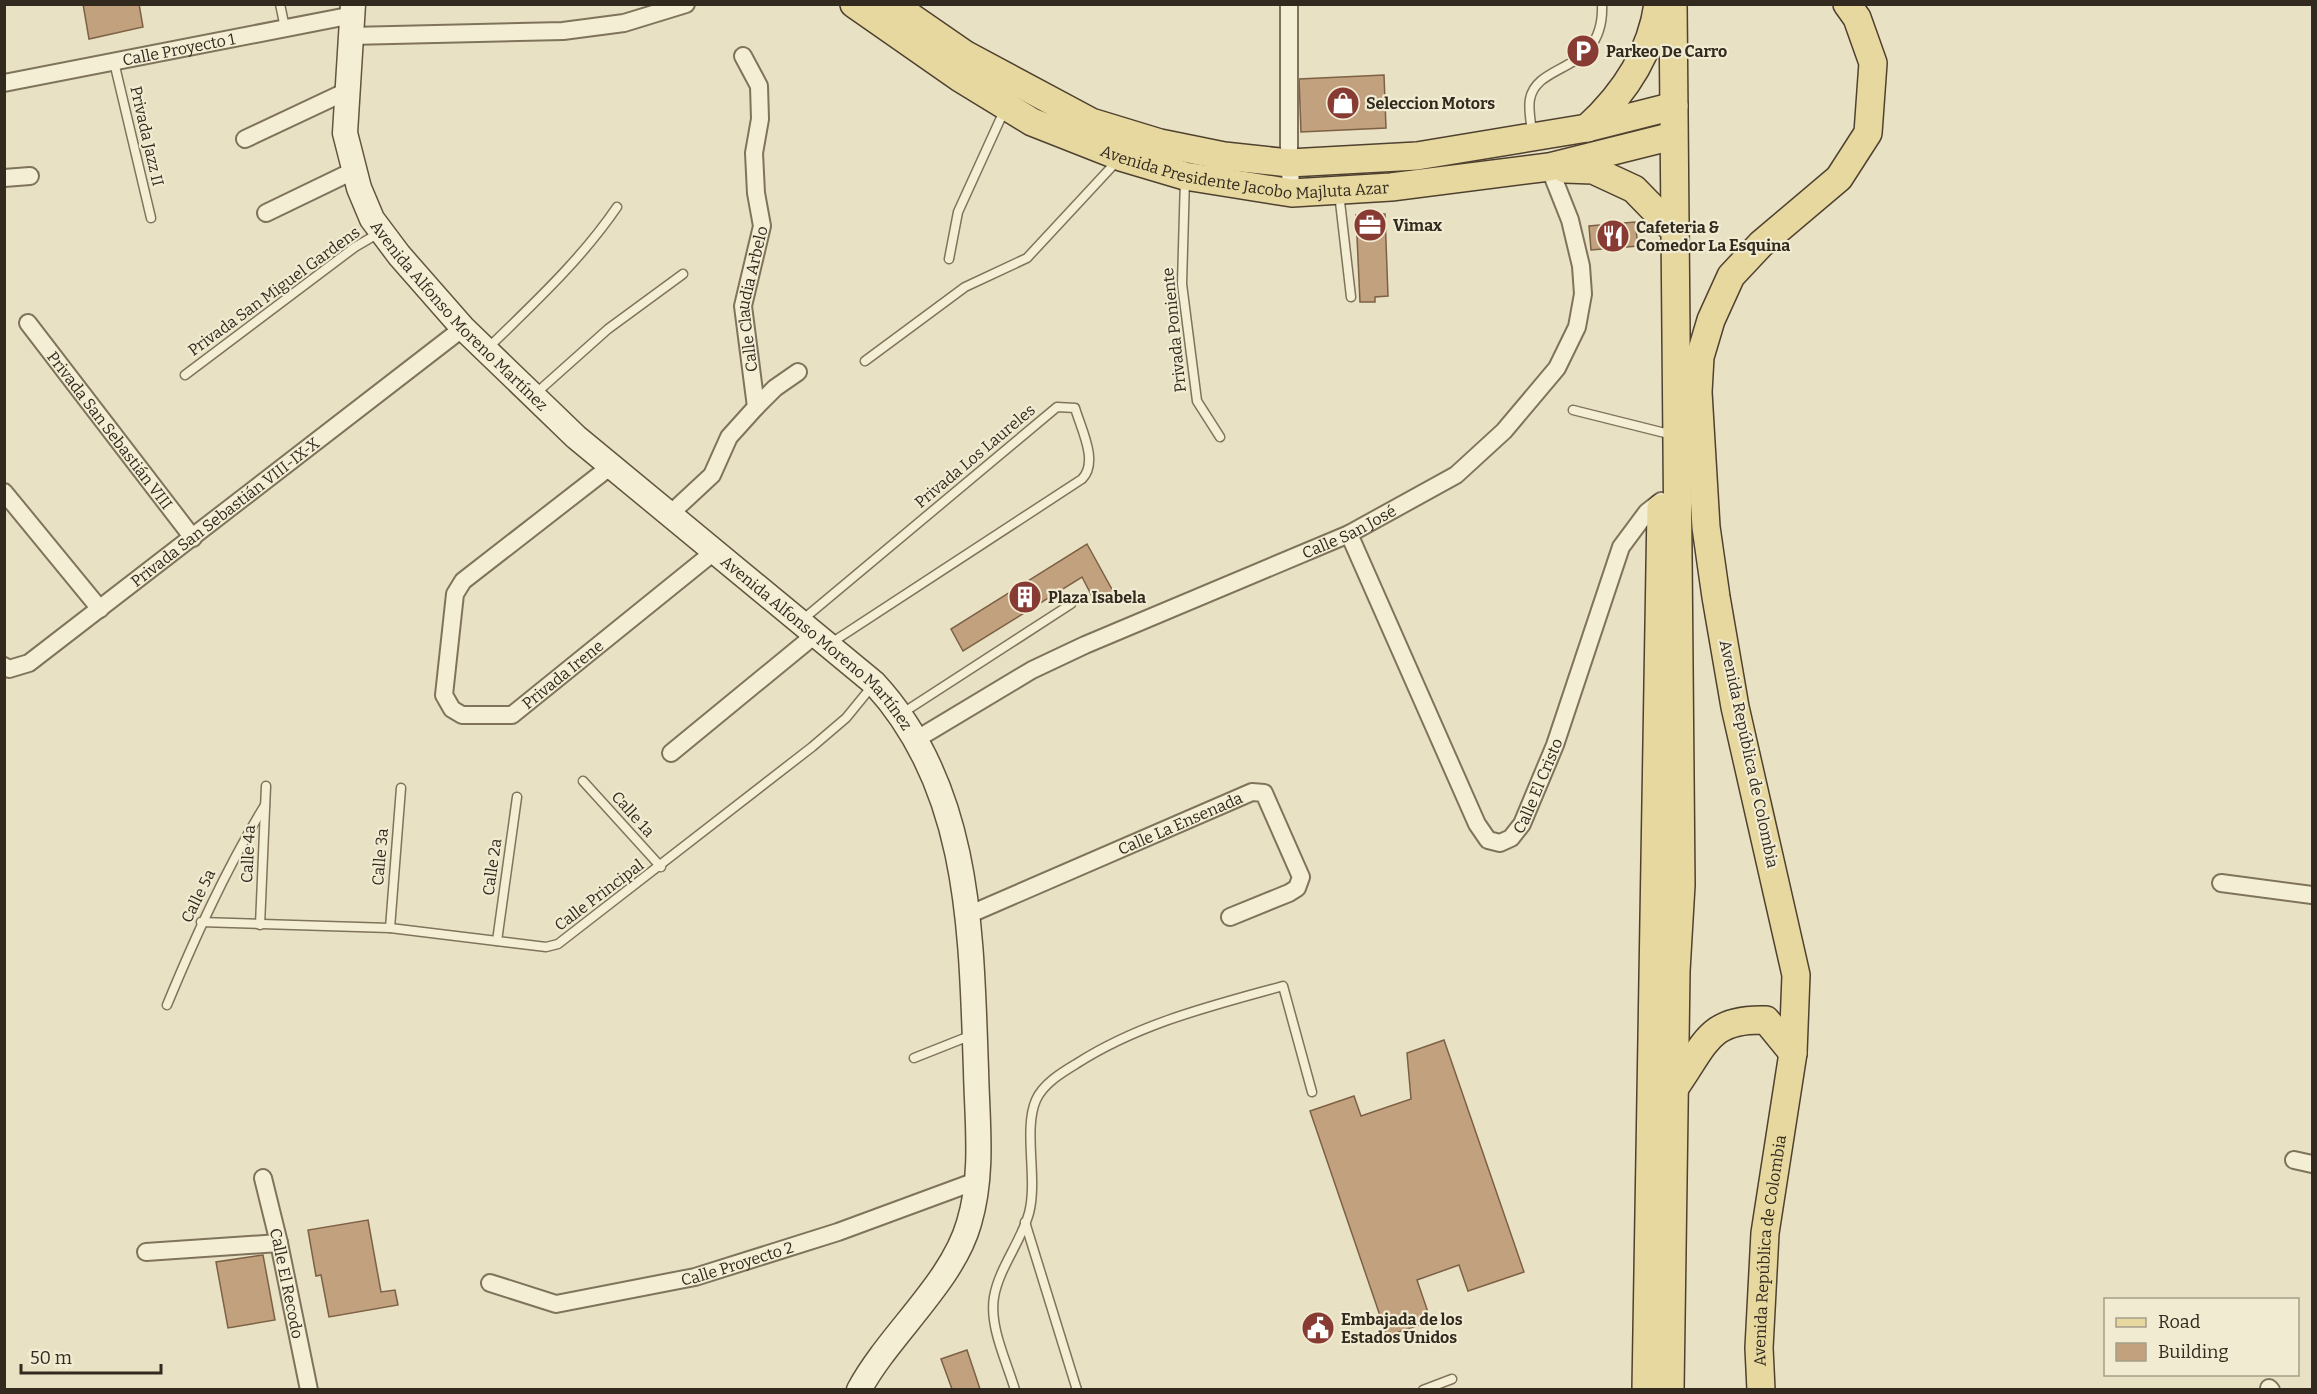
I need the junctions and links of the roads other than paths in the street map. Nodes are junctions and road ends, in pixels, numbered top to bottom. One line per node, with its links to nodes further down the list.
1 (280, 4): 10 (lane)
2 (686, 4): 9 (street, Calle Proyecto 1)
3 (854, 4): 16 (main road, Avenida Presidente Jacobo Majluta Azar)
4 (892, 4): 22 (main road, Avenida Presidente Jacobo Majluta Azar)
5 (1289, 4): 22 (street)
6 (1602, 4): 19 (lane)
7 (1847, 4): 81 (main road, Avenida República de Colombia)
8 (1672, 8): 15 (main road); 17 (main road)
9 (352, 18): 10 (street, Calle Proyecto 1); 14 (main road, Avenida Alfonso Moreno Martínez)
10 (285, 28): 12 (street, Calle Proyecto 1)
11 (743, 56): 45 (street, Calle Claudia Arbelo)
12 (114, 62): 13 (street, Calle Proyecto 1); 32 (lane, Privada Jazz II)
13 (4, 83)
14 (347, 91): 20 (street); 24 (main road, Avenida Alfonso Moreno Martínez)
15 (1674, 106): 17 (main road, Avenida Presidente Jacobo Majluta Azar); 18 (main road)
16 (1005, 108): 21 (main road, Avenida Presidente Jacobo Majluta Azar); 35 (lane)
17 (1587, 128): 19 (main road, Avenida Presidente Jacobo Majluta Azar)
18 (1673, 136): 23 (main road, Avenida Presidente Jacobo Majluta Azar); 33 (main road)
19 (1532, 137): 22 (main road, Avenida Presidente Jacobo Majluta Azar)
20 (245, 139)
21 (1121, 157): 27 (main road, Avenida Presidente Jacobo Majluta Azar); 41 (lane)
22 (1289, 163): 29 (street)
23 (1549, 167): 28 (main road, Avenida Presidente Jacobo Majluta Azar); 33 (main road); 54 (street, Calle San José)
24 (353, 171): 31 (street); 34 (main road, Avenida Alfonso Moreno Martínez)
25 (5, 173): 26 (street)
26 (30, 176)
27 (1185, 176): 29 (main road, Avenida Presidente Jacobo Majluta Azar); 47 (lane, Privada Poniente)
28 (1339, 190): 29 (main road, Avenida Presidente Jacobo Majluta Azar); 37 (lane)
29 (1293, 193)
30 (617, 207): 40 (lane)
31 (266, 213)
32 (151, 218)
33 (1674, 230): 48 (main road)
34 (382, 231): 39 (main road, Avenida Alfonso Moreno Martínez); 43 (lane, Privada San Miguel Gardens)
35 (949, 259)
36 (683, 274): 44 (lane)
37 (1351, 297)
38 (28, 323): 55 (street, Privada San Sebastián VIII)
39 (463, 328): 40 (main road, Avenida Alfonso Moreno Martínez); 55 (street, Privada San Sebastián VIII-IX-X)
40 (486, 350): 44 (main road, Avenida Alfonso Moreno Martínez)
41 (865, 361)
42 (798, 372): 45 (street)
43 (185, 375)
44 (533, 396): 49 (main road, Avenida Alfonso Moreno Martínez)
45 (756, 407): 53 (street)
46 (1573, 410): 48 (lane)
47 (1220, 437)
48 (1679, 437): 50 (main road)
49 (611, 466): 53 (main road, Avenida Alfonso Moreno Martínez); 56 (street, Privada Irene)
50 (1679, 480): 52 (main road); 83 (main road)
51 (4, 492): 58 (street)
52 (1661, 501): 54 (street, Calle El Cristo); 99 (main road)
53 (670, 514): 56 (main road, Avenida Alfonso Moreno Martínez)
54 (1348, 534): 63 (street, Calle San José)
55 (193, 538): 58 (street, Privada San Sebastián VIII-IX-X)
56 (715, 551): 59 (main road, Avenida Alfonso Moreno Martínez)
57 (1071, 604): 62 (lane)
58 (100, 609): 60 (street, Privada San Sebastián VIII-IX-X)
59 (815, 634): 59 (lane, Privada Los Laureles); 61 (main road, Avenida Alfonso Moreno Martínez); 64 (street)
60 (7, 668)
61 (874, 683): 62 (main road, Avenida Alfonso Moreno Martínez); 70 (lane, Calle Principal)
62 (900, 714): 63 (main road, Avenida Alfonso Moreno Martínez)
63 (917, 739): 73 (main road, Avenida Alfonso Moreno Martínez)
64 (671, 753)
65 (583, 781): 70 (lane, Calle 1a)
66 (266, 786): 69 (lane, Calle 4a)
67 (401, 788): 77 (lane, Calle 3a)
68 (517, 797): 78 (lane, Calle 2a)
69 (265, 805): 75 (lane, Calle 5a); 76 (lane, Calle 4a)
70 (661, 867): 78 (lane, Calle Principal)
71 (2221, 883): 72 (street)
72 (2313, 895)
73 (968, 915): 74 (street, Calle La Ensenada); 80 (main road, Avenida Alfonso Moreno Martínez)
74 (1230, 917)
75 (201, 922): 76 (lane, Calle Principal); 79 (lane, Calle 5a)
76 (260, 925): 77 (lane, Calle Principal)
77 (390, 928): 78 (lane, Calle Principal)
78 (497, 941)
79 (168, 1005)
80 (975, 1034): 82 (lane); 88 (main road, Avenida Alfonso Moreno Martínez)
81 (1793, 1053): 83 (main road); 101 (main road, Avenida República de Colombia)
82 (914, 1058)
83 (1676, 1086): 100 (main road)
84 (1312, 1092): 89 (lane)
85 (2294, 1160): 86 (street)
86 (2313, 1164)
87 (263, 1178): 90 (street, Calle El Recodo)
88 (979, 1180): 92 (street, Calle Proyecto 2); 95 (main road, Avenida Alfonso Moreno Martínez)
89 (1025, 1222): 96 (lane); 97 (lane)
90 (279, 1243): 91 (street); 94 (street, Calle El Recodo)
91 (146, 1252)
92 (490, 1283)
93 (1452, 1379): 98 (lane)
94 (309, 1389)
95 (859, 1389)
96 (1015, 1389)
97 (1077, 1389)
98 (1423, 1389)
99 (1646, 1389)
100 (1670, 1389)
101 (1761, 1389)

